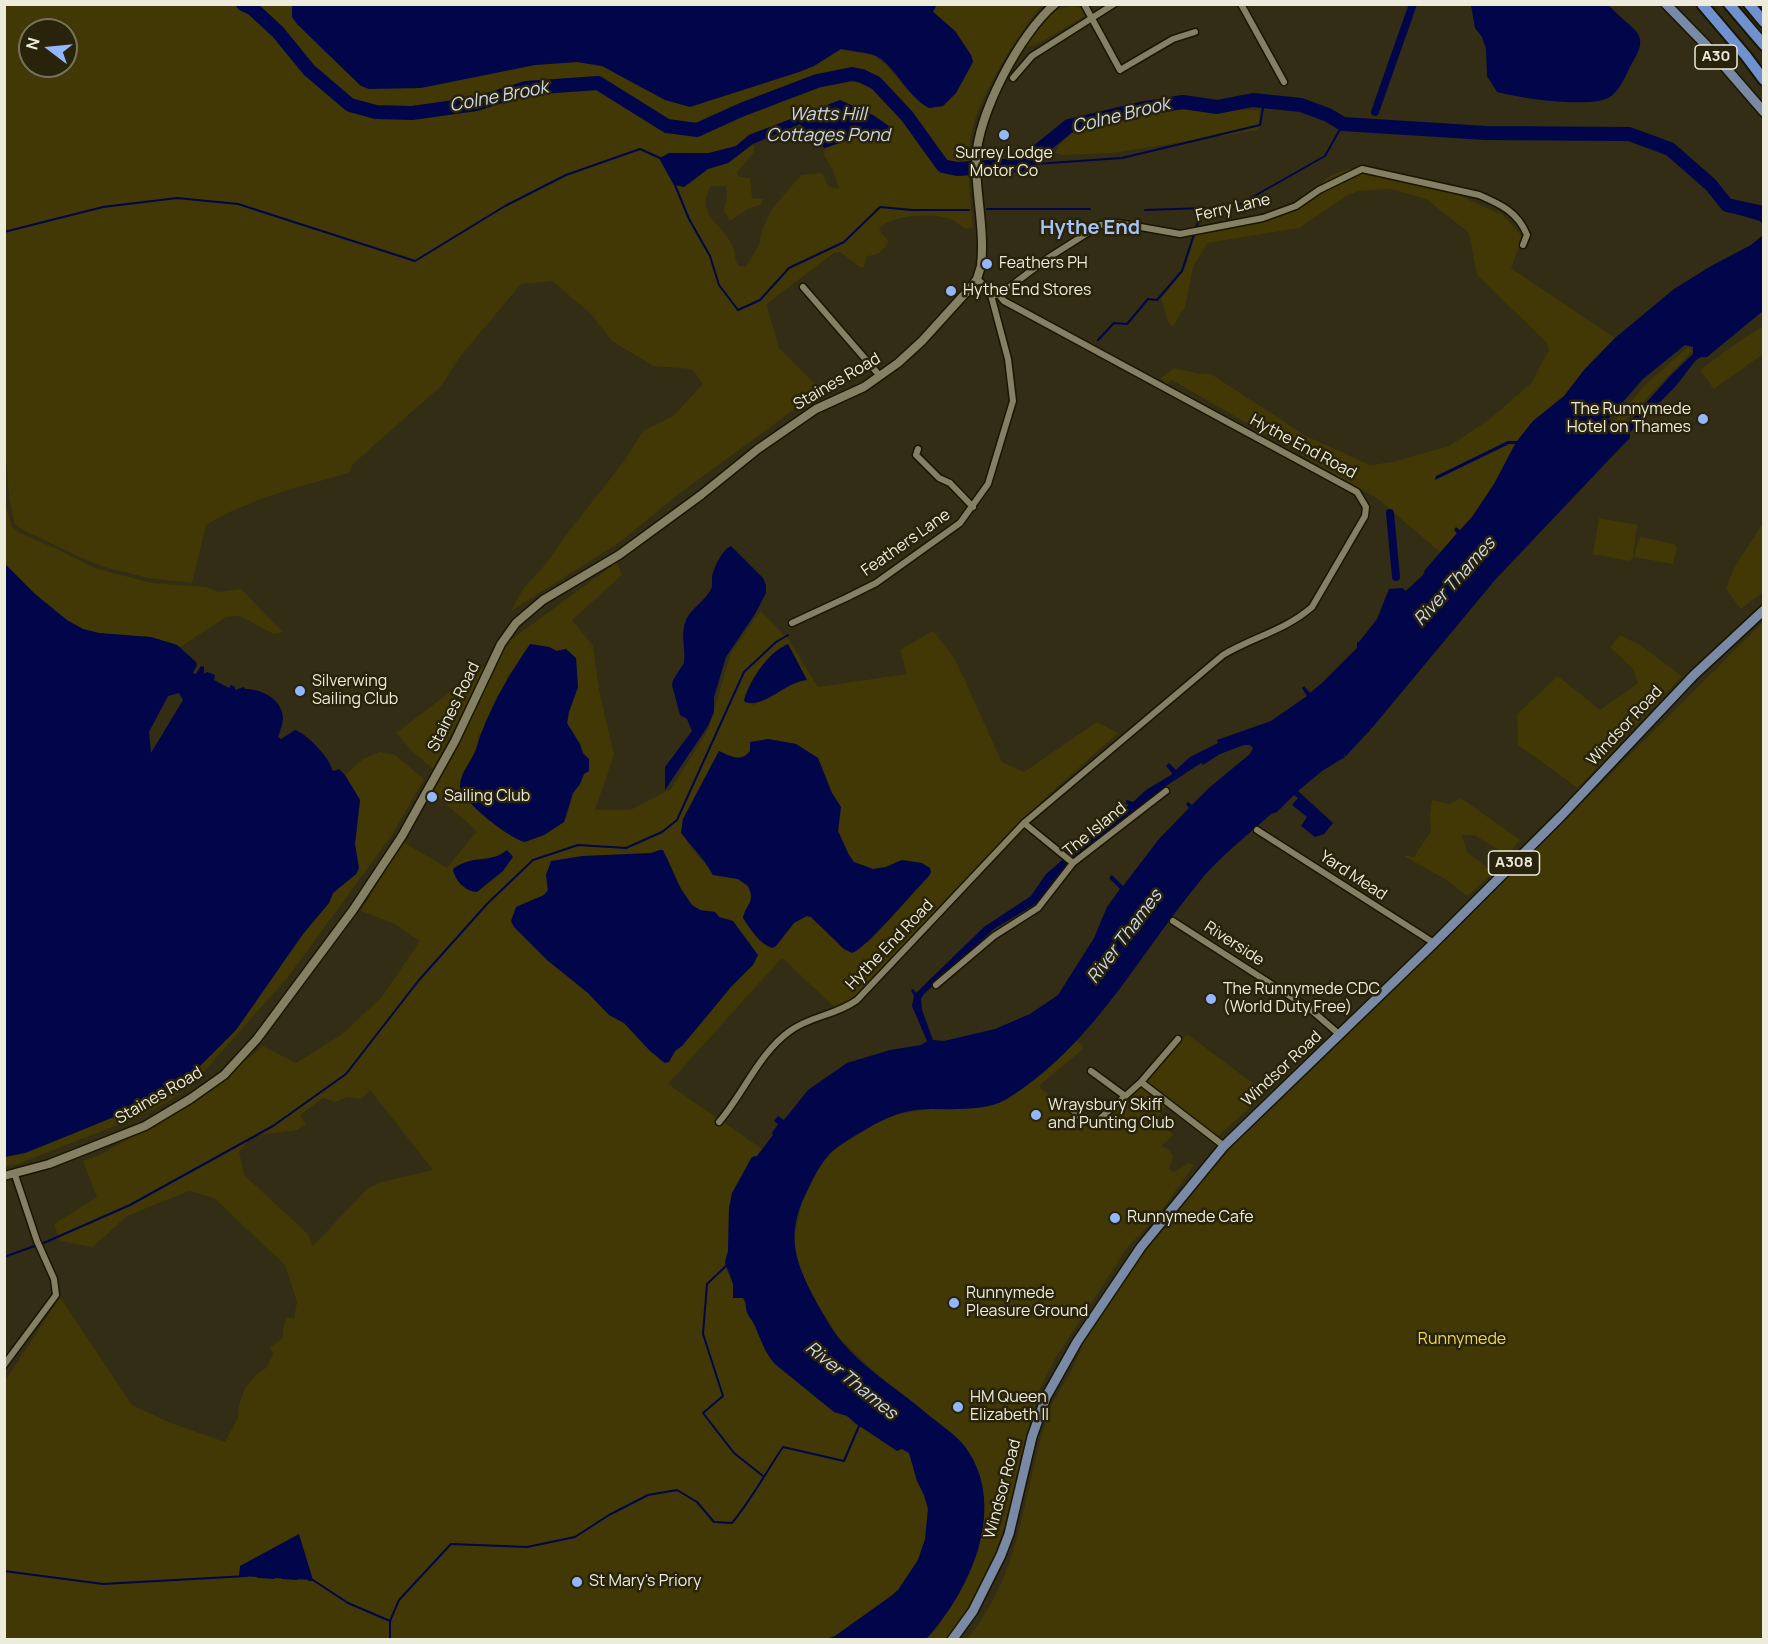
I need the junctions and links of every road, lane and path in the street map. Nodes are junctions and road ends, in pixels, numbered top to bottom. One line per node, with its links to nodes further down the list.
1 (1055, 4): 18 (main road)
2 (1084, 4): 9 (street)
3 (1114, 4): 9 (street)
4 (1241, 4): 15 (street)
5 (1666, 4): 16 (main road, A30)
6 (1702, 4): 14 (highway)
7 (1729, 4): 12 (highway)
8 (1749, 4): 10 (highway)
9 (1091, 19): 11 (street); 13 (street)
10 (1764, 22)
11 (1195, 32)
12 (1764, 45)
13 (1013, 78)
14 (1764, 80)
15 (1284, 82)
16 (1764, 112)
17 (1523, 245): 21 (street, Ferry Lane)
18 (977, 279): 20 (street, Feathers Lane); 22 (main road, Staines Road)
19 (803, 286): 22 (street)
20 (992, 295): 21 (street); 24 (street, Feathers Lane)
21 (999, 295): 28 (street, Hythe End Road)
22 (880, 376): 42 (main road, Staines Road)
23 (918, 449): 24 (street)
24 (973, 507): 26 (street, Feathers Lane)
25 (1764, 610): 32 (main road, Windsor Road / A308)
26 (792, 623)
27 (1166, 791): 30 (street, The Island)
28 (1024, 823): 30 (street); 40 (street, Hythe End Road)
29 (1257, 830): 32 (street, Yard Mead)
30 (1073, 863): 33 (street, The Island)
31 (1173, 921): 34 (street, Riverside)
32 (1434, 944): 34 (main road, Windsor Road / A308)
33 (936, 985)
34 (1340, 1035): 41 (main road, Windsor Road / A308)
35 (1178, 1039): 37 (street)
36 (1091, 1071): 38 (street)
37 (1141, 1082): 38 (street); 41 (street)
38 (1125, 1096): 39 (street)
39 (1068, 1106)
40 (719, 1122)
41 (1224, 1146): 45 (main road, Windsor Road / A308)
42 (15, 1175): 43 (main road, Staines Road); 44 (street)
43 (4, 1176)
44 (4, 1365)
45 (952, 1640)

